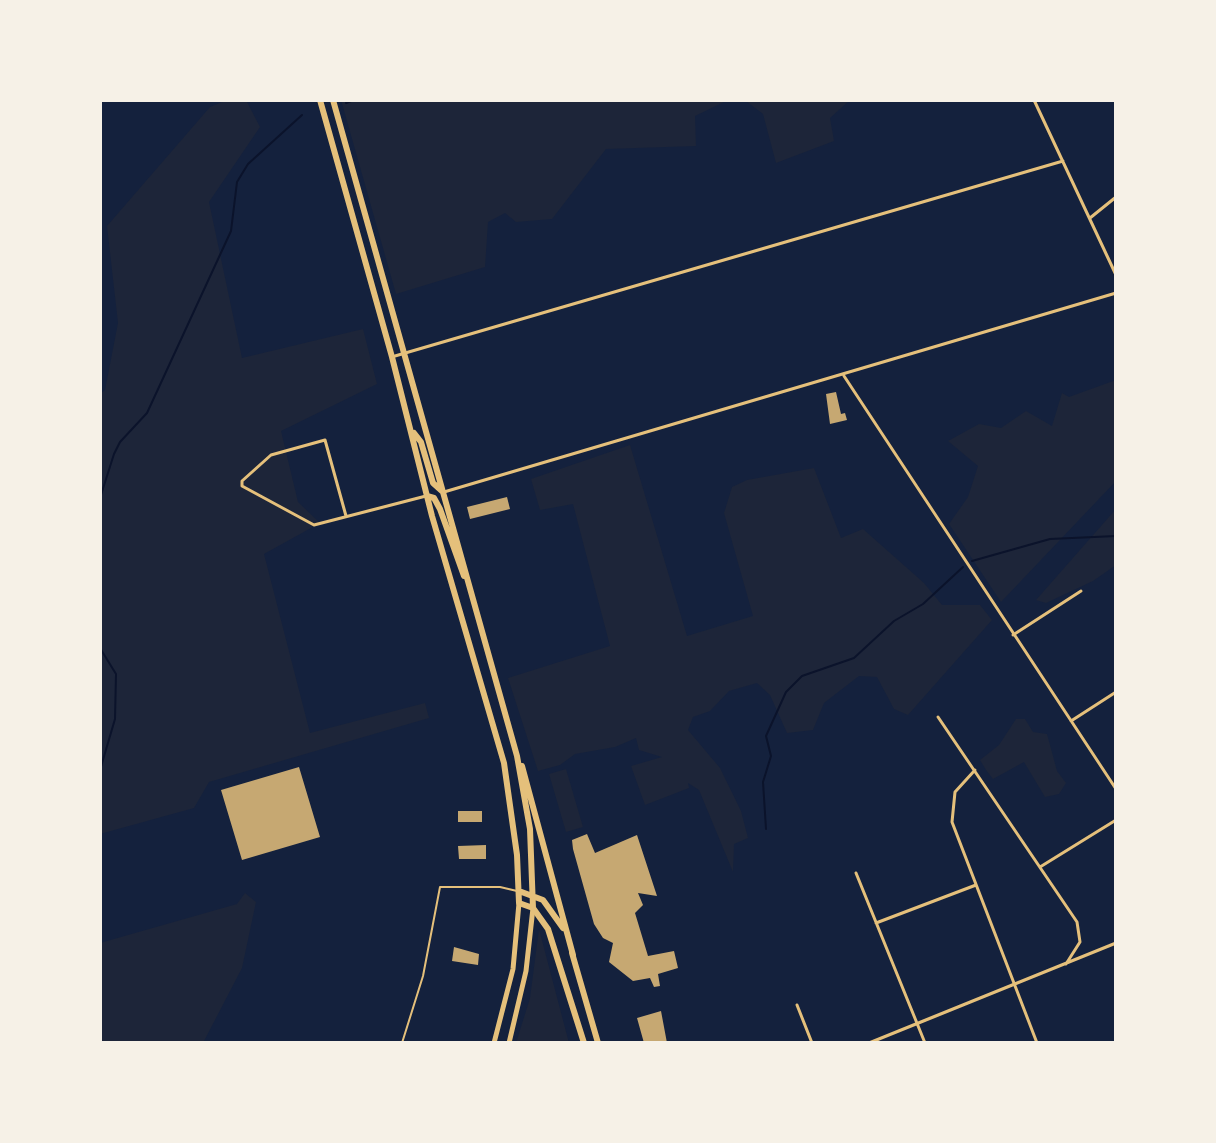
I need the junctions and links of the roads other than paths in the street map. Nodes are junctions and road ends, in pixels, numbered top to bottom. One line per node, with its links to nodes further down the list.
1 (320, 100): 10 (highway)
2 (333, 100): 9 (highway)
3 (1034, 100): 4 (street)
4 (1063, 161): 6 (street); 9 (street)
5 (1116, 197): 6 (street)
6 (1090, 218): 7 (street)
7 (1116, 275)
8 (1116, 293): 11 (street)
9 (405, 353): 10 (street); 13 (highway)
10 (392, 357): 12 (highway)
11 (844, 376): 13 (street); 18 (street)
12 (412, 430): 13 (highway); 14 (highway)
13 (444, 492): 17 (highway)
14 (427, 496): 15 (street); 17 (highway); 20 (highway)
15 (346, 516): 15 (street)
16 (1081, 591): 18 (street)
17 (472, 594): 19 (highway)
18 (1013, 635): 23 (street)
19 (490, 657): 20 (highway); 24 (highway)
20 (477, 662): 31 (highway)
21 (1116, 692): 23 (street)
22 (938, 717): 25 (street)
23 (1071, 721): 26 (street)
24 (517, 756): 32 (highway); 38 (highway)
25 (975, 770): 28 (street); 30 (street)
26 (1116, 789)
27 (1116, 820): 28 (street)
28 (1040, 867): 37 (street)
29 (856, 873): 35 (street)
30 (976, 885): 35 (street); 41 (street)
31 (519, 891): 32 (highway); 33 (highway); 44 (lane)
32 (533, 895): 34 (highway); 38 (highway)
33 (519, 903): 34 (highway); 45 (main road)
34 (533, 908): 46 (main road); 47 (highway)
35 (876, 923): 43 (street)
36 (1116, 943): 39 (street)
37 (1074, 953): 39 (street); 40 (street)
38 (573, 955): 48 (highway)
39 (1081, 958): 40 (street)
40 (1066, 964): 41 (street)
41 (1015, 986): 43 (street); 52 (street)
42 (797, 1005): 49 (street)
43 (918, 1024): 50 (street); 51 (street)
44 (402, 1043)
45 (494, 1043)
46 (509, 1043)
47 (584, 1043)
48 (598, 1043)
49 (812, 1043)
50 (869, 1043)
51 (925, 1043)
52 (1037, 1043)

